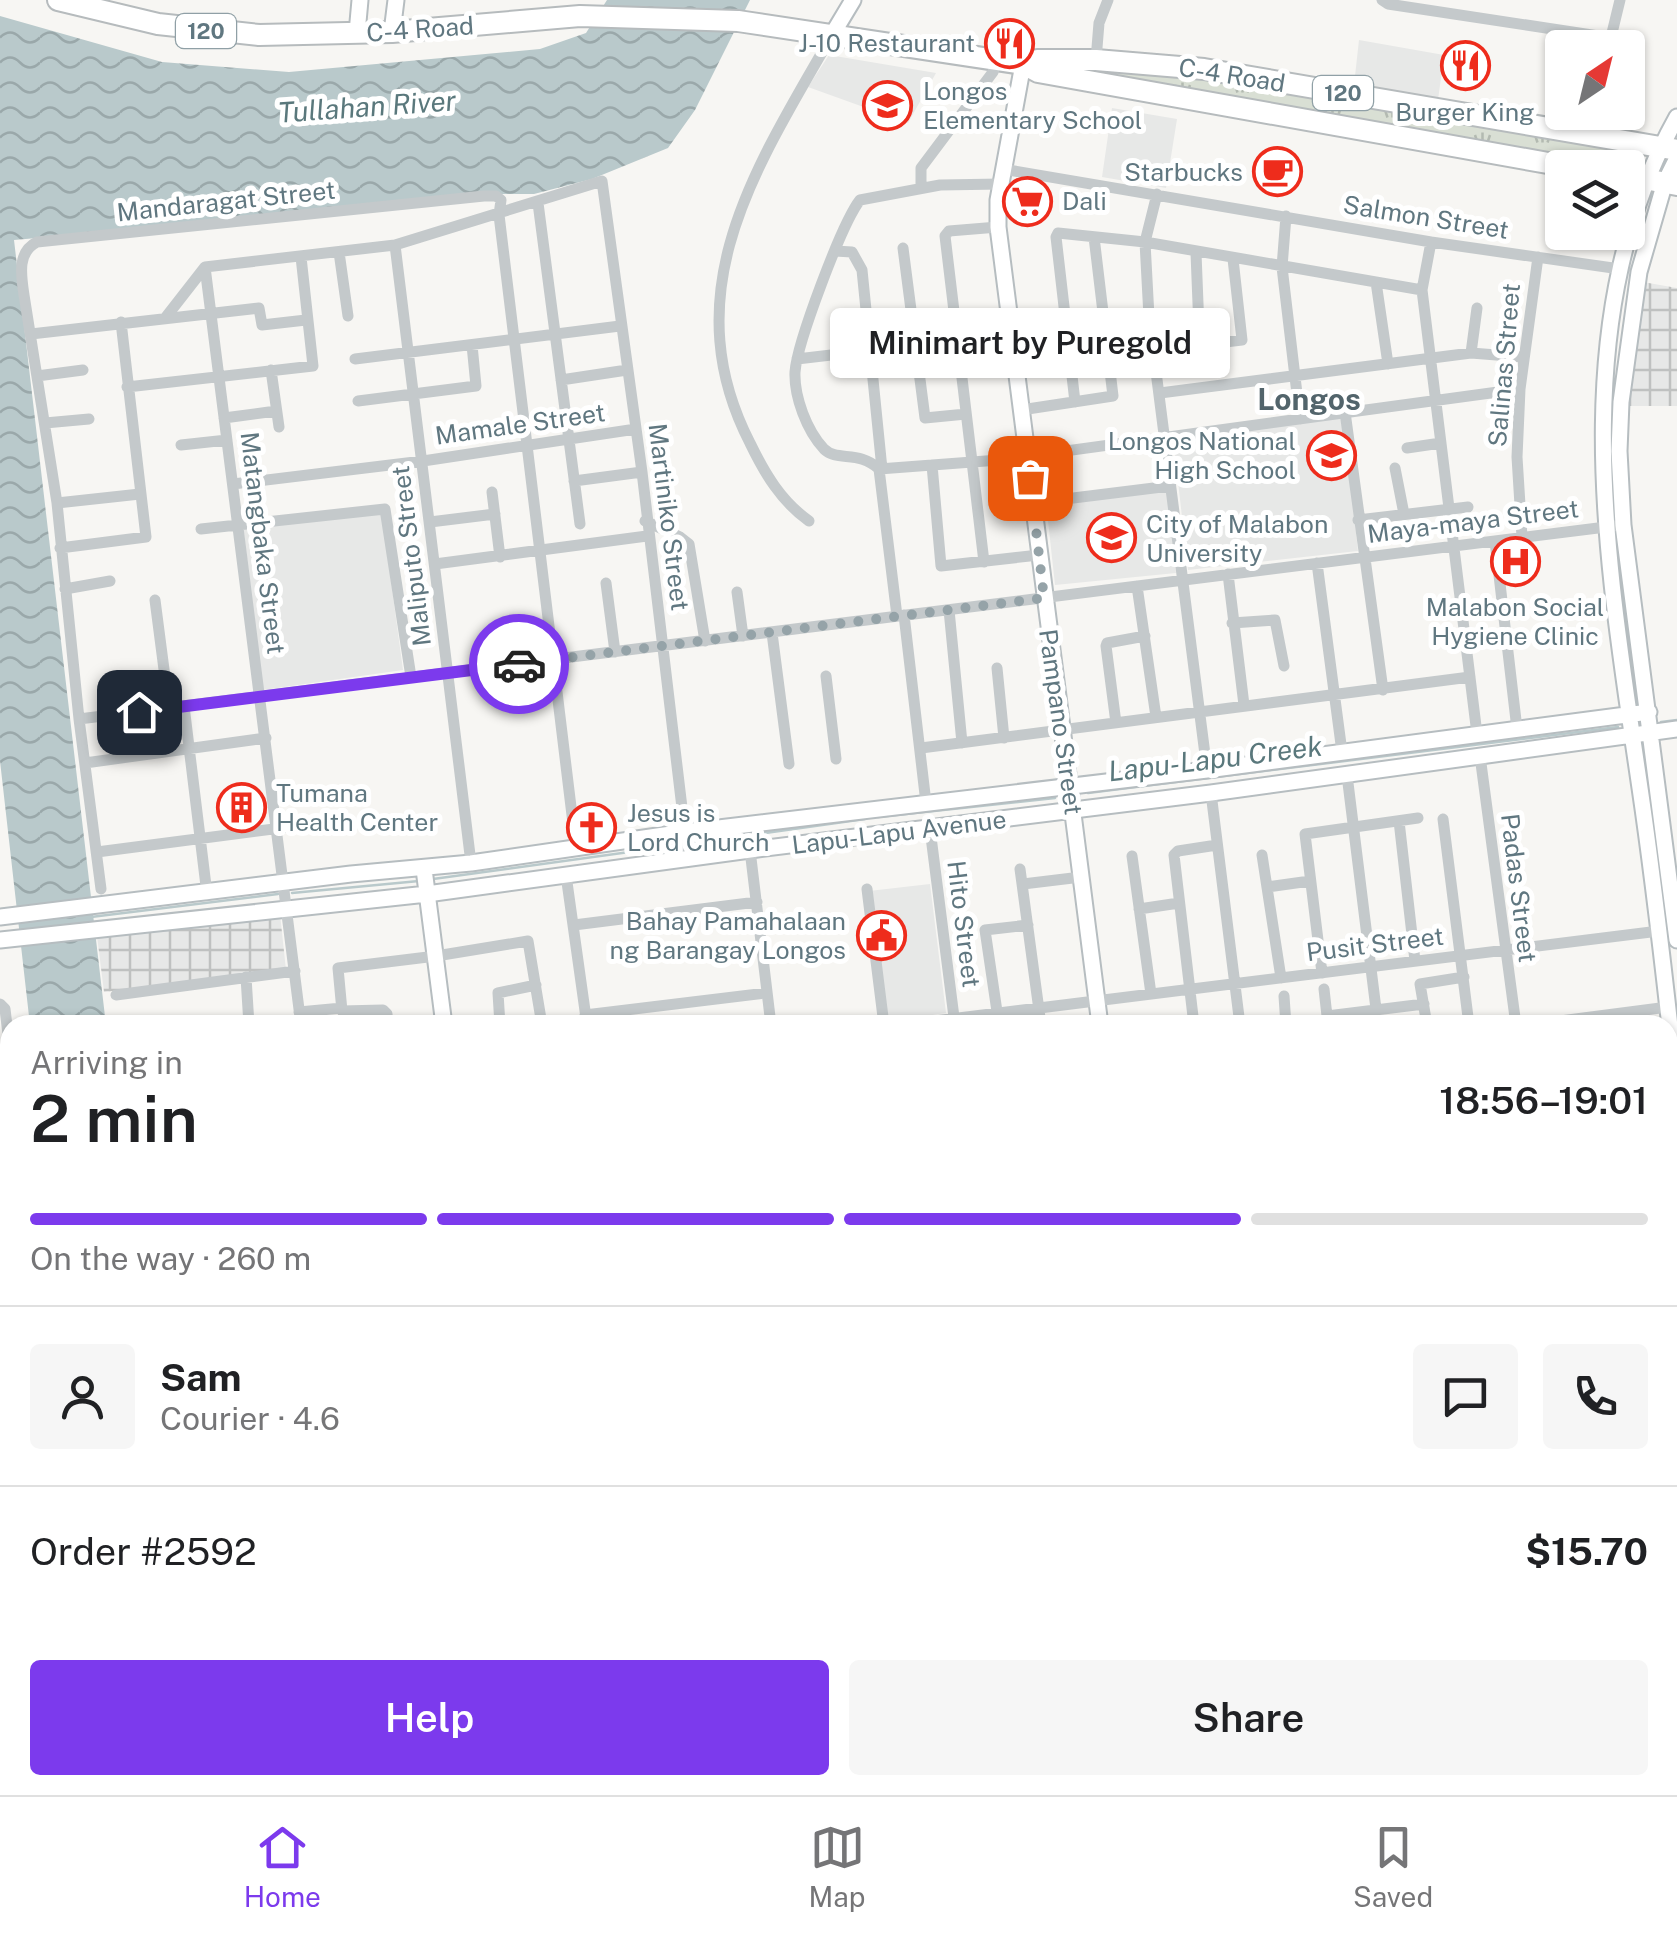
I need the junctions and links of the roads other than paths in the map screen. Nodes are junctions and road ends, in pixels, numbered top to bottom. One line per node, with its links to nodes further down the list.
1 (58, 0): 9 (highway, C-4 Road / 120)
2 (360, 0): 9 (main road)
3 (396, 0): 8 (main road)
4 (852, 0): 10 (main road)
5 (1108, 0): 12 (street)
6 (1382, 0): 7 (street)
7 (1620, 0)
8 (392, 32): 9 (highway, C-4 Road / 120); 10 (highway, C-4 Road / 120)
9 (357, 33)
10 (832, 35): 11 (highway, C-4 Road / 120); 118 (street)
11 (997, 60): 13 (highway, C-4 Road / 120); 19 (street)
12 (1096, 60): 13 (highway, C-4 Road / 120); 15 (highway, C-4 Road / 120)
13 (1023, 64): 16 (highway, C-4 Road / 120); 17 (main road, Pampano Street)
14 (1677, 117): 15 (main road)
15 (1672, 152): 18 (main road)
16 (1545, 162)
17 (1002, 176): 19 (street, Salmon Street); 20 (street, Salmon Street); 24 (main road, Pampano Street)
18 (1654, 181): 38 (main road); 122 (main road)
19 (921, 188): 30 (street, Salmon Street)
20 (1157, 194): 23 (street, Salmon Street); 26 (street)
21 (538, 203): 22 (street); 49 (street, Martiniko Street); 50 (street)
22 (499, 216): 28 (street); 51 (street, Mandaragat Street); 53 (street)
23 (1286, 216): 27 (street, Salmon Street); 37 (street)
24 (998, 227): 52 (main road, Pampano Street); 54 (street)
25 (1094, 237): 26 (street); 47 (street); 80 (street)
26 (1145, 242): 32 (street); 45 (street)
27 (1431, 242): 34 (street, Salmon Street); 40 (street)
28 (396, 245): 31 (street); 59 (street, Maliputo Street)
29 (903, 248): 55 (street)
30 (835, 251): 58 (street); 64 (street)
31 (339, 252): 33 (street); 44 (street)
32 (1196, 253): 35 (street); 57 (street)
33 (300, 257): 36 (street); 46 (street)
34 (1538, 257): 38 (street, Salmon Street); 61 (street, Salinas Street)
35 (1233, 260): 37 (street); 57 (street)
36 (205, 267): 42 (street, Matangbaka Street); 43 (street)
37 (1282, 267): 39 (street); 72 (street)
38 (1620, 268): 123 (main road)
39 (1376, 282): 40 (street); 66 (street)
40 (1422, 290): 63 (street)
41 (1477, 308): 60 (street)
42 (210, 312): 43 (street); 46 (street); 71 (street, Matangbaka Street)
43 (166, 316): 48 (street)
44 (348, 316)
45 (1149, 316): 47 (street); 65 (street)
46 (306, 320): 68 (street)
47 (1104, 321): 80 (street)
48 (121, 322): 51 (street); 74 (street)
49 (620, 326): 50 (street); 69 (street, Martiniko Street)
50 (554, 333): 53 (street); 73 (street)
51 (31, 334): 70 (street, Mandaragat Street)
52 (1010, 334): 54 (street); 81 (main road, Pampano Street)
53 (514, 339): 56 (street); 96 (street)
54 (957, 340): 55 (street); 84 (street)
55 (917, 344): 58 (street); 84 (street)
56 (472, 345): 59 (street); 77 (street)
57 (1200, 346): 65 (street)
58 (870, 350): 64 (street); 103 (street)
59 (408, 352): 62 (street); 77 (street, Maliputo Street)
60 (1471, 353): 61 (street); 63 (street)
61 (1522, 357): 75 (street, Salinas Street)
62 (355, 358)
63 (1431, 358): 66 (street); 79 (street)
64 (798, 359): 103 (street)
65 (1156, 359): 76 (street)
66 (1388, 364): 72 (street)
67 (83, 370): 70 (street)
68 (271, 370): 71 (street); 82 (street)
69 (627, 370): 73 (street); 90 (street, Martiniko Street)
70 (37, 376): 88 (street, Mandaragat Street)
71 (219, 376): 74 (street); 86 (street, Matangbaka Street)
72 (1295, 376): 76 (street); 87 (street)
73 (560, 380): 93 (street)
74 (127, 387): 109 (street)
75 (1520, 389): 79 (street); 126 (street, Salinas Street)
76 (1160, 393): 91 (street)
77 (413, 394): 78 (street); 100 (street, Maliputo Street)
78 (358, 400)
79 (1436, 400): 83 (street); 94 (street)
80 (1076, 402): 81 (street)
81 (1021, 410): 98 (main road, Pampano Street)
82 (276, 411): 86 (street); 89 (street)
83 (1345, 412): 87 (street); 117 (street)
84 (966, 414): 99 (street)
85 (88, 418): 88 (street)
86 (224, 418): 92 (street, Matangbaka Street)
87 (1300, 418): 91 (street)
88 (44, 424): 110 (street, Mandaragat Street)
89 (279, 428)
90 (636, 430): 93 (street, Mamale Street); 104 (street, Martiniko Street)
91 (1165, 437): 98 (street); 107 (street)
92 (227, 440): 95 (street); 106 (street, Matangbaka Street)
93 (569, 441): 96 (street, Mamale Street); 105 (street)
94 (1441, 444): 97 (street); 113 (street)
95 (180, 445)
96 (528, 446): 100 (street, Mamale Street); 130 (street)
97 (1407, 448)
98 (1028, 456): 99 (street); 111 (main road, Pampano Street)
99 (972, 460): 101 (street); 134 (street)
100 (423, 462): 106 (street, Mamale Street); 119 (street, Maliputo Street)
101 (932, 465): 103 (street); 134 (street)
102 (1395, 468): 115 (street)
103 (881, 469): 147 (street)
104 (642, 472): 105 (street); 116 (street, Martiniko Street)
105 (574, 481): 121 (street)
106 (233, 484): 120 (street, Matangbaka Street)
107 (1170, 486): 111 (street); 138 (street)
108 (492, 492): 114 (street)
109 (140, 494): 110 (street); 129 (street)
110 (56, 503): 129 (street, Mandaragat Street)
111 (1033, 503): 131 (main road, Pampano Street)
112 (1468, 507): 113 (street)
113 (1449, 509): 115 (street); 128 (street)
114 (495, 514): 119 (street); 132 (street)
115 (1404, 514): 117 (street)
116 (646, 520): 125 (street, Martiniko Street); 152 (street)
117 (1358, 520): 133 (street)
118 (809, 521)
119 (430, 522): 136 (street, Maliputo Street)
120 (238, 524): 124 (street); 161 (street); 164 (street, Matangbaka Street)
121 (580, 524)
122 (1623, 525): 123 (street, Maya-maya Street); 169 (main road)
123 (1605, 527): 126 (street, Maya-maya Street); 170 (main road)
124 (201, 529)
125 (648, 536): 130 (street); 153 (street, Martiniko Street)
126 (1522, 538): 127 (street, Maya-maya Street)
127 (1495, 541): 128 (street, Maya-maya Street); 174 (street)
128 (1453, 546): 133 (street, Maya-maya Street); 160 (street)
129 (60, 548): 142 (street, Mandaragat Street)
130 (540, 552): 132 (street); 155 (street)
131 (1039, 555): 134 (street); 144 (main road, Pampano Street)
132 (500, 557): 136 (street)
133 (1363, 557): 135 (street, Maya-maya Street); 162 (street)
134 (984, 562)
135 (1317, 563): 137 (street, Maya-maya Street); 163 (street)
136 (435, 564): 158 (street, Maliputo Street)
137 (1228, 574): 138 (street, Maya-maya Street); 148 (street)
138 (1181, 580): 141 (street, Maya-maya Street); 168 (street)
139 (110, 581): 142 (street)
140 (606, 583): 154 (street)
141 (1138, 586): 144 (street, Maya-maya Street); 151 (street)
142 (65, 589): 172 (street, Mandaragat Street)
143 (737, 592): 150 (street)
144 (1044, 598): 146 (street, Maya-maya Street); 176 (main road, Pampano Street)
145 (154, 600): 167 (street)
146 (949, 610): 147 (street, Maya-maya Street); 182 (street)
147 (901, 616): 149 (street, Maya-maya Street); 184 (street)
148 (1232, 623): 156 (street); 165 (street)
149 (772, 632): 150 (street, Maya-maya Street); 189 (street)
150 (743, 636): 152 (street, Maya-maya Street)
151 (1144, 636): 171 (street); 173 (street)
152 (705, 640): 153 (street, Maya-maya Street)
153 (663, 646): 154 (street, Maya-maya Street); 206 (street, Martiniko Street)
154 (615, 652): 155 (street, Maya-maya Street)
155 (553, 660): 158 (street, Maya-maya Street); 208 (street)
156 (1284, 666)
157 (997, 668): 181 (street)
158 (448, 673): 161 (street, Maya-maya Street); 213 (street, Maliputo Street)
159 (826, 676): 187 (street)
160 (1470, 676): 162 (street); 178 (street)
161 (411, 678): 164 (street, Maya-maya Street)
162 (1382, 690): 163 (street)
163 (1335, 695): 165 (street); 185 (street)
164 (260, 696): 166 (street, Maya-maya Street); 180 (street, Matangbaka Street)
165 (1244, 705): 168 (street)
166 (184, 706): 167 (street, Maya-maya Street); 183 (street)
167 (169, 708): 172 (street, Maya-maya Street)
168 (1198, 711): 171 (street); 190 (street)
169 (1648, 712): 170 (main road, Lapu-Lapu Avenue); 177 (main road)
170 (1629, 714): 174 (main road, Lapu-Lapu Avenue); 179 (main road)
171 (1156, 716): 173 (street)
172 (79, 719): 188 (street, Mandaragat Street)
173 (1116, 723): 176 (street)
174 (1517, 729): 178 (main road, Lapu-Lapu Avenue)
175 (1677, 729): 177 (main road, Lapu-Lapu Avenue)
176 (1060, 731): 181 (street); 192 (main road, Pampano Street)
177 (1652, 732): 179 (main road, Lapu-Lapu Avenue); 224 (main road)
178 (1477, 734): 185 (main road, Lapu-Lapu Avenue)
179 (1632, 736): 186 (main road, Lapu-Lapu Avenue); 234 (main road)
180 (266, 738): 183 (street); 201 (street, Matangbaka Street)
181 (1004, 738): 182 (street)
182 (962, 743): 184 (street)
183 (191, 748): 188 (street); 205 (street)
184 (921, 748): 194 (street)
185 (1342, 752): 190 (main road, Lapu-Lapu Avenue)
186 (1480, 756): 191 (main road, Lapu-Lapu Avenue); 236 (street, Padas Street)
187 (836, 758)
188 (85, 763): 210 (street, Mandaragat Street)
189 (789, 764)
190 (1207, 770): 192 (main road, Lapu-Lapu Avenue)
191 (1347, 775): 193 (main road, Lapu-Lapu Avenue); 202 (street)
192 (1069, 786): 194 (main road, Lapu-Lapu Avenue); 196 (main road, Pampano Street)
193 (1211, 794): 196 (main road, Lapu-Lapu Avenue); 207 (street)
194 (926, 804): 195 (main road, Lapu-Lapu Avenue)
195 (866, 810): 204 (main road); 206 (main road, Lapu-Lapu Avenue)
196 (1073, 810): 203 (main road, Lapu-Lapu Avenue); 217 (main road, Pampano Street)
197 (1418, 818): 200 (street)
198 (1443, 819): 238 (street)
199 (343, 820): 201 (street)
200 (1399, 821): 202 (street); 239 (street)
201 (276, 826): 205 (street); 219 (street, Matangbaka Street)
202 (1353, 826): 218 (street); 240 (street)
203 (930, 829): 204 (main road, Lapu-Lapu Avenue); 272 (street, Hito Street)
204 (870, 836): 209 (main road, Lapu-Lapu Avenue)
205 (200, 838): 210 (street); 225 (street)
206 (687, 846): 208 (main road, Lapu-Lapu Avenue); 209 (main road, Lapu-Lapu Avenue); 216 (main road, Lapu-Lapu Avenue)
207 (1217, 846): 228 (street); 246 (street)
208 (576, 848): 213 (main road, Lapu-Lapu Avenue)
209 (750, 850): 227 (street)
210 (97, 852): 223 (street, Mandaragat Street)
211 (1262, 855): 221 (street)
212 (1132, 856): 230 (street)
213 (471, 863): 214 (main road, Lapu-Lapu Avenue)
214 (424, 868): 219 (main road, Lapu-Lapu Avenue); 226 (main road)
215 (1020, 869): 220 (street)
216 (566, 875): 226 (main road, Lapu-Lapu Avenue); 233 (street)
217 (1082, 877): 220 (street); 254 (main road, Pampano Street)
218 (1310, 880): 221 (street); 242 (street)
219 (284, 884): 225 (main road, Lapu-Lapu Avenue); 229 (street, Matangbaka Street)
220 (1023, 884): 232 (street)
221 (1267, 887): 245 (street)
222 (867, 889): 271 (street)
223 (101, 890)
224 (1674, 890): 234 (main road)
225 (207, 894): 231 (main road, Lapu-Lapu Avenue)
226 (427, 894): 229 (main road, Lapu-Lapu Avenue); 237 (main road)
227 (757, 902): 233 (street); 250 (street)
228 (1180, 903): 230 (street); 249 (street)
229 (287, 907): 235 (main road, Lapu-Lapu Avenue); 241 (street, Matangbaka Street)
230 (1139, 909): 251 (street)
231 (2, 917)
232 (1028, 925): 257 (street); 273 (street)
233 (574, 926): 268 (street)
234 (1672, 932): 236 (street, Pusit Street); 256 (main road)
235 (3, 940)
236 (1504, 950): 238 (street, Pusit Street); 285 (street, Padas Street)
237 (436, 956): 247 (street); 258 (street); 265 (main road)
238 (1460, 956): 239 (street, Pusit Street); 244 (street)
239 (1416, 961): 240 (street, Pusit Street)
240 (1370, 967): 242 (street, Pusit Street); 259 (street)
241 (295, 972): 243 (street); 261 (street, Matangbaka Street)
242 (1322, 973): 245 (street, Pusit Street)
243 (246, 976): 252 (street); 260 (street)
244 (1464, 977): 255 (street); 284 (street)
245 (1281, 978): 246 (street, Pusit Street)
246 (1234, 984): 249 (street, Pusit Street); 278 (street)
247 (536, 985): 266 (street); 267 (street)
248 (1324, 989): 280 (street)
249 (1189, 990): 251 (street, Pusit Street); 277 (street)
250 (766, 993): 269 (street); 270 (street)
251 (1151, 994): 254 (street, Pusit Street)
252 (116, 995)
253 (1284, 996): 279 (street)
254 (1097, 1001): 257 (street, Pusit Street); 276 (main road, Pampano Street)
255 (1424, 1004): 259 (street); 283 (street)
256 (1668, 1007): 286 (street); 287 (main road)
257 (1039, 1008): 274 (street, Pusit Street); 275 (street)
258 (344, 1009): 262 (street); 263 (street); 264 (street)
259 (1376, 1010): 281 (street); 282 (street)
260 (249, 1015)
261 (300, 1015)
262 (318, 1015)
263 (345, 1015)
264 (387, 1015)
265 (443, 1015)
266 (499, 1015)
267 (540, 1015)
268 (585, 1015)
269 (619, 1015)
270 (769, 1015)
271 (883, 1015)
272 (953, 1015)
273 (997, 1015)
274 (1013, 1015)
275 (1040, 1015)
276 (1099, 1015)
277 (1193, 1015)
278 (1239, 1015)
279 (1285, 1015)
280 (1327, 1015)
281 (1352, 1015)
282 (1377, 1015)
283 (1426, 1015)
284 (1468, 1015)
285 (1514, 1015)
286 (1606, 1015)
287 (1669, 1015)

